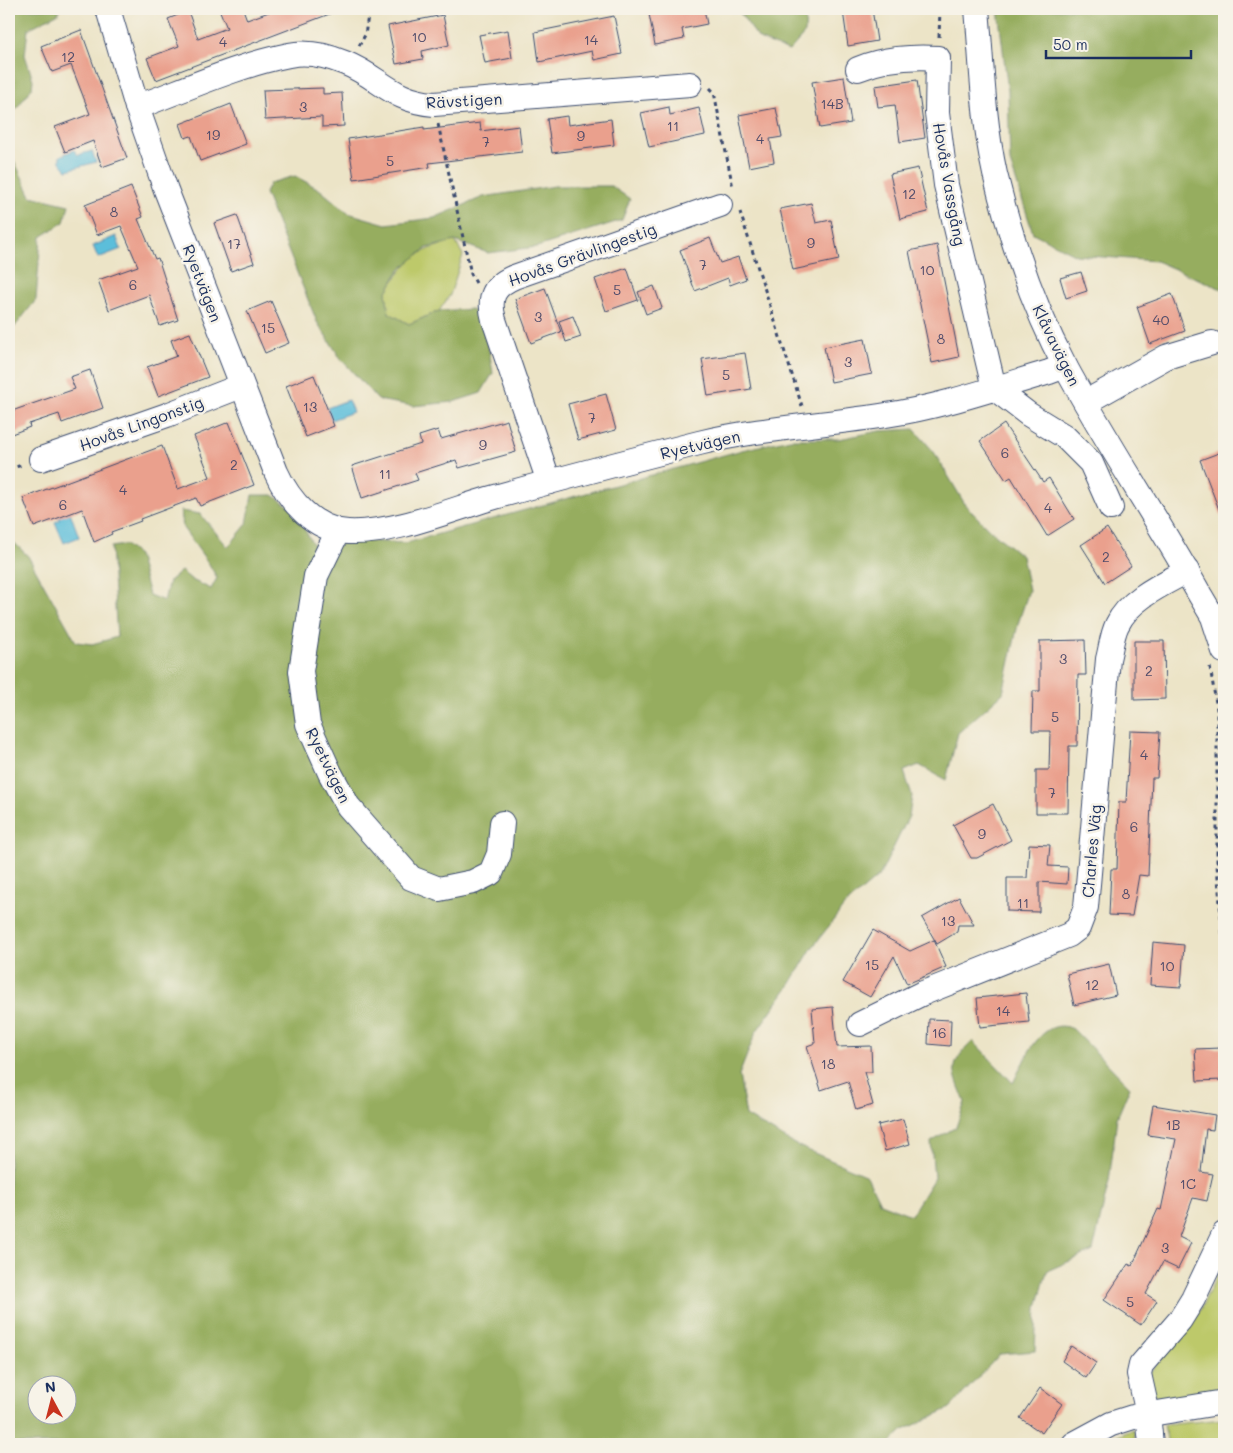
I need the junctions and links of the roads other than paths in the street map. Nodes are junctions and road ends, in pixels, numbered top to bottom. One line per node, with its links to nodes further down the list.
1 (108, 9): 5 (street, Ryetvägen)
2 (977, 9): 8 (street, Klåvavägen)
3 (858, 69): 10 (street, Hovås Vassgång)
4 (690, 84): 5 (street, Rävstigen)
5 (137, 107): 9 (street, Ryetvägen)
6 (726, 195): 13 (street, Hovås Grävlingestig)
7 (1212, 343): 11 (street)
8 (1065, 366): 10 (street, Ryetvägen); 11 (street, Klåvavägen)
9 (241, 386): 12 (street, Hovås Lingonstig); 15 (street, Ryetvägen)
10 (994, 388): 13 (street, Ryetvägen); 14 (street)
11 (1086, 402): 16 (street, Klåvavägen)
12 (41, 459)
13 (548, 482): 15 (street, Ryetvägen)
14 (1111, 508)
15 (338, 530): 18 (street, Ryetvägen)
16 (1187, 571): 17 (street, Klåvavägen); 19 (street, Charles Väg)
17 (1222, 637)
18 (502, 823)
19 (860, 1024)
20 (1224, 1234): 22 (street)
21 (1224, 1402): 22 (street)
22 (1148, 1414): 23 (street); 24 (street)
23 (1074, 1444)
24 (1151, 1444)

